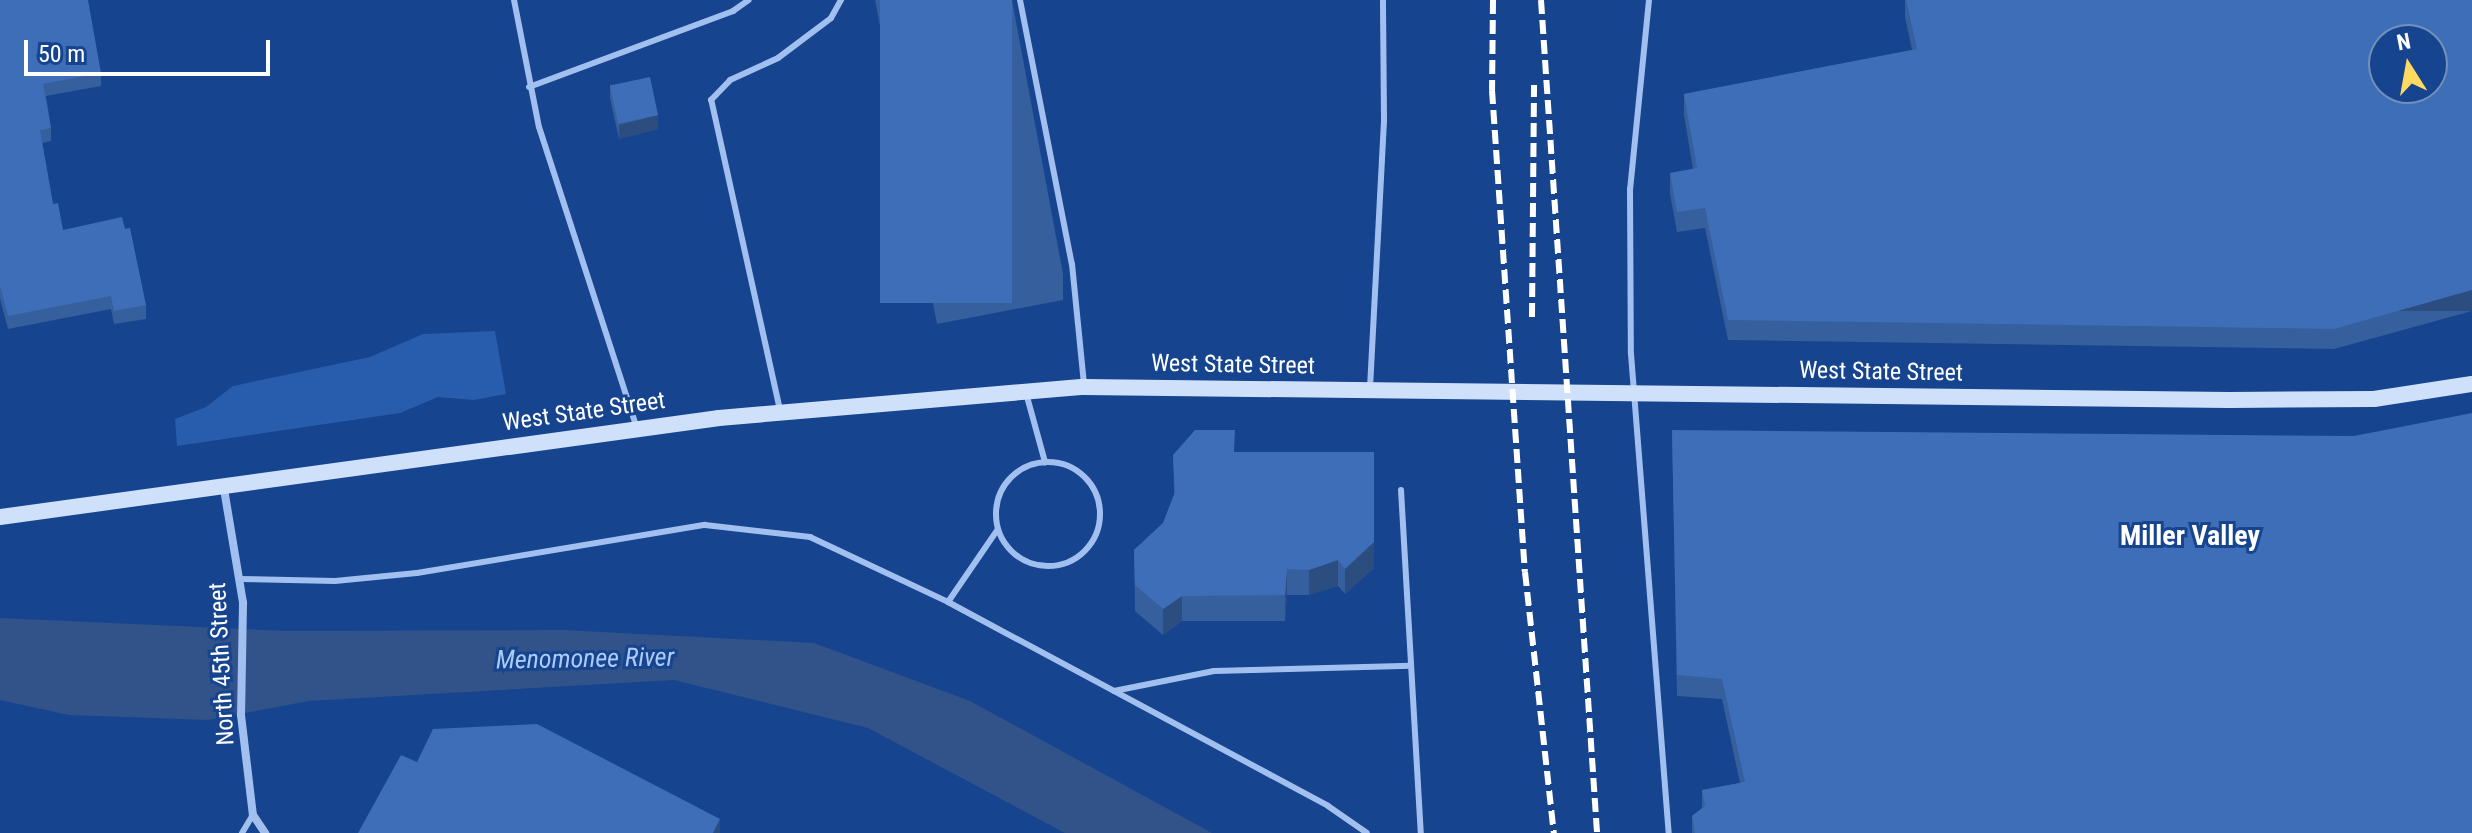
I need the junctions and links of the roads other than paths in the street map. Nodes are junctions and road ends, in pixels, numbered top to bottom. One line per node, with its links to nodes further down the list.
1 (514, 0): 7 (lane)
2 (749, 0): 7 (lane)
3 (841, 0): 13 (lane)
4 (1020, 0): 9 (lane)
5 (1383, 0): 10 (lane)
6 (1649, 0): 12 (lane)
7 (529, 87): 14 (lane)
8 (2472, 384): 12 (main road, West State Street)
9 (1084, 387): 10 (main road, West State Street); 11 (main road, West State Street)
10 (1370, 391): 12 (main road, West State Street)
11 (1026, 393): 13 (main road, West State Street); 15 (lane)
12 (1634, 393): 29 (lane)
13 (780, 413): 14 (main road, West State Street)
14 (637, 429): 16 (main road, West State Street)
15 (1045, 462): 19 (lane); 19 (lane)
16 (224, 489): 18 (main road, West State Street); 20 (street, North 45th Street)
17 (1401, 490): 22 (lane)
18 (0, 517)
19 (998, 529): 21 (lane)
20 (239, 579): 21 (lane); 24 (street, North 45th Street)
21 (948, 602): 23 (lane)
22 (1411, 666): 23 (lane); 28 (lane)
23 (1114, 691): 27 (lane)
24 (253, 815): 25 (lane); 26 (street, North 45th Street)
25 (242, 833)
26 (265, 833)
27 (1367, 833)
28 (1421, 833)
29 (1669, 833)

